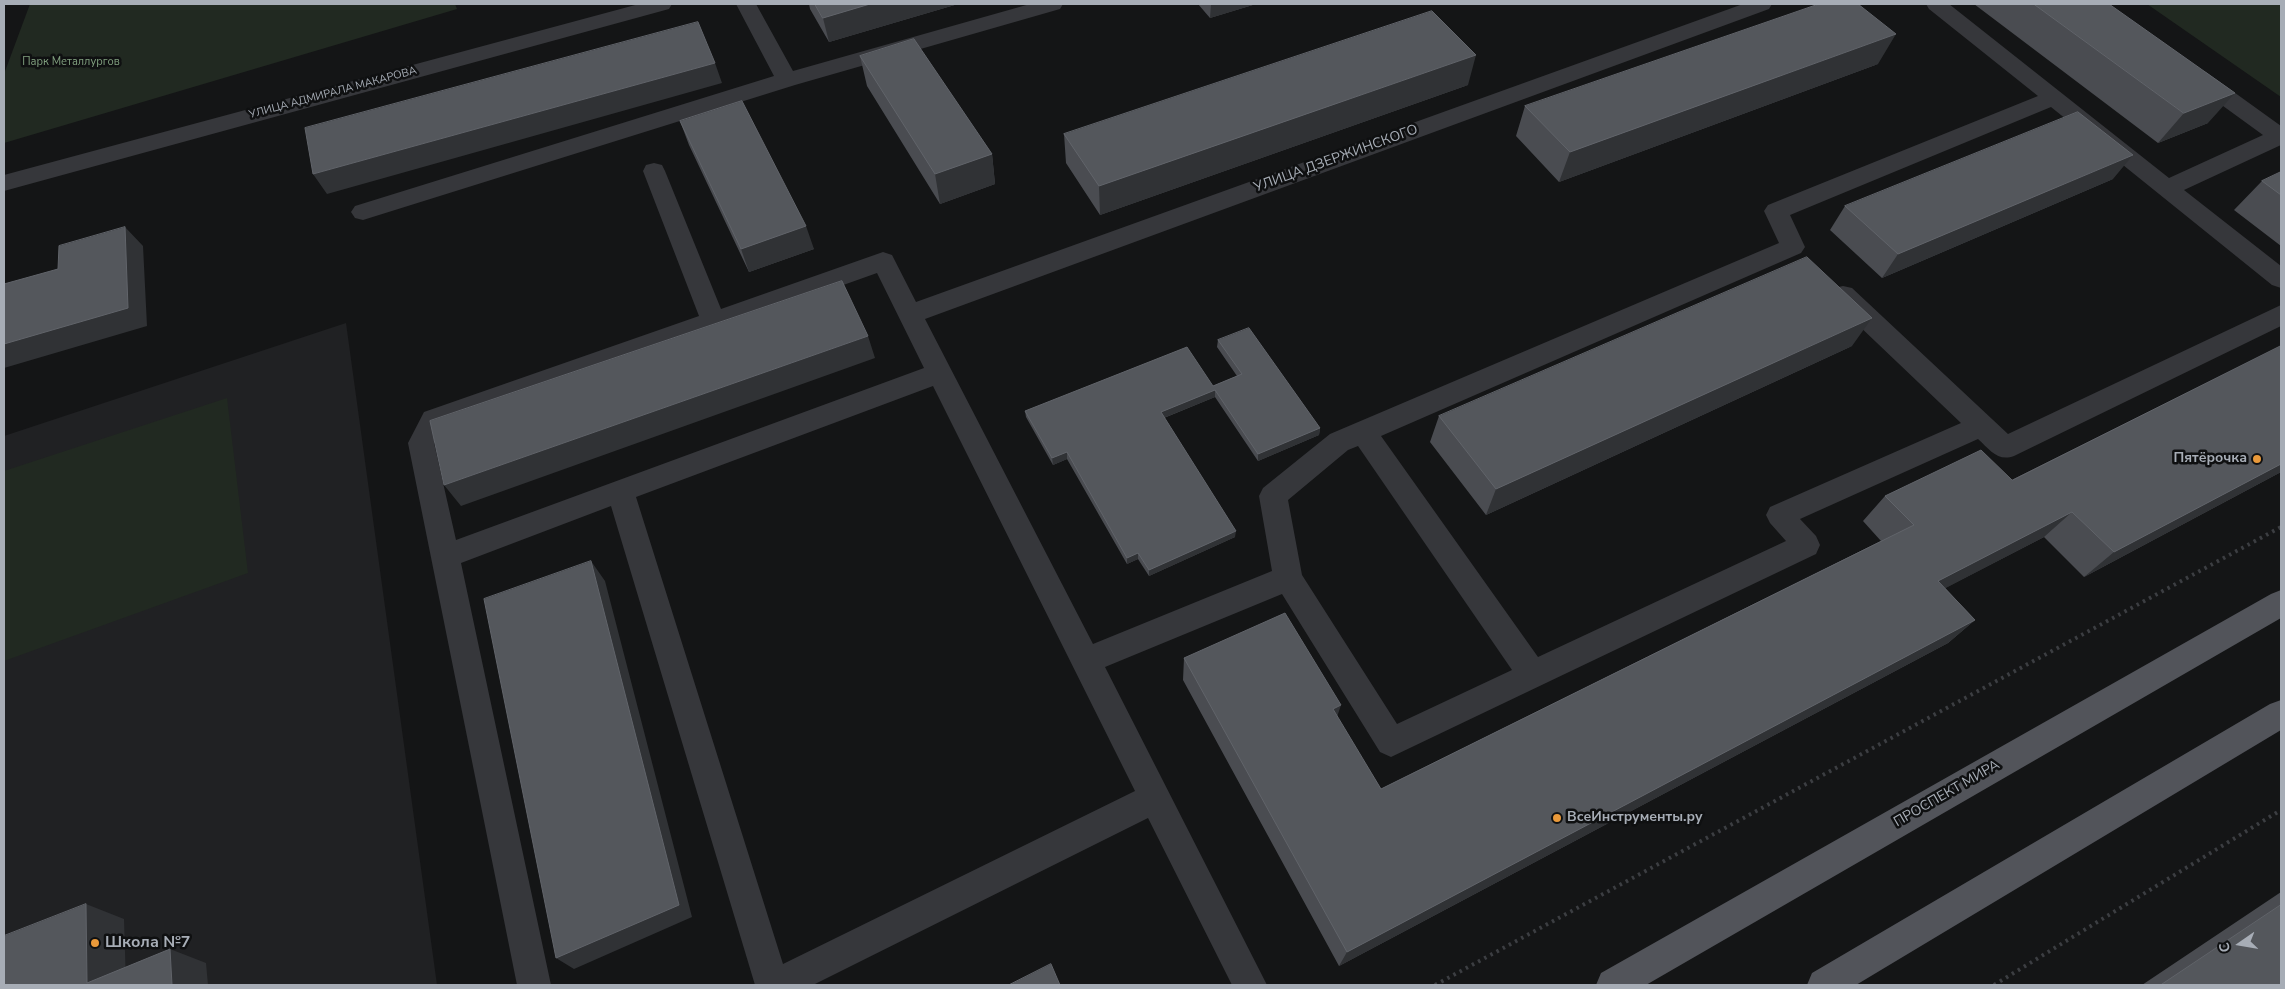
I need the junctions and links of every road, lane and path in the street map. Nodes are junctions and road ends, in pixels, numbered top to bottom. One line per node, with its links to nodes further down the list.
1 (662, 4): 6 (street, УЛИЦА АДМИРАЛА МАКАРОВА)
2 (746, 4): 8 (street)
3 (1053, 4): 8 (street)
4 (1762, 4): 17 (street, УЛИЦА ДЗЕРЖИНСКОГО)
5 (1936, 4): 9 (street)
6 (639, 7): 12 (street, УЛИЦА АДМИРАЛА МАКАРОВА)
7 (2184, 67): 10 (street)
8 (787, 80): 14 (street)
9 (2054, 98): 13 (street); 22 (street)
10 (2281, 137): 13 (street)
11 (654, 172): 19 (street)
12 (4, 183)
13 (2167, 188): 15 (street)
14 (363, 212)
15 (2281, 280)
16 (1829, 282): 21 (street)
17 (910, 314): 19 (street); 20 (street)
18 (2281, 315): 21 (street)
19 (713, 321): 25 (street)
20 (940, 373): 23 (street); 28 (street)
21 (1981, 426): 29 (street)
22 (1363, 432): 26 (street); 29 (street)
23 (620, 491): 25 (street); 34 (street)
24 (2281, 527): 37 (path)
25 (445, 556): 33 (street)
26 (1288, 578): 28 (street); 29 (street)
27 (2281, 603): 38 (main road, ПРОСПЕКТ МИРА)
28 (1086, 661): 31 (street)
29 (1533, 675)
30 (2281, 714): 39 (main road)
31 (1155, 798): 35 (street); 36 (street)
32 (2281, 810): 40 (path)
33 (534, 985)
34 (772, 985)
35 (777, 985)
36 (1250, 985)
37 (1435, 985)
38 (1613, 985)
39 (1824, 985)
40 (1994, 985)

